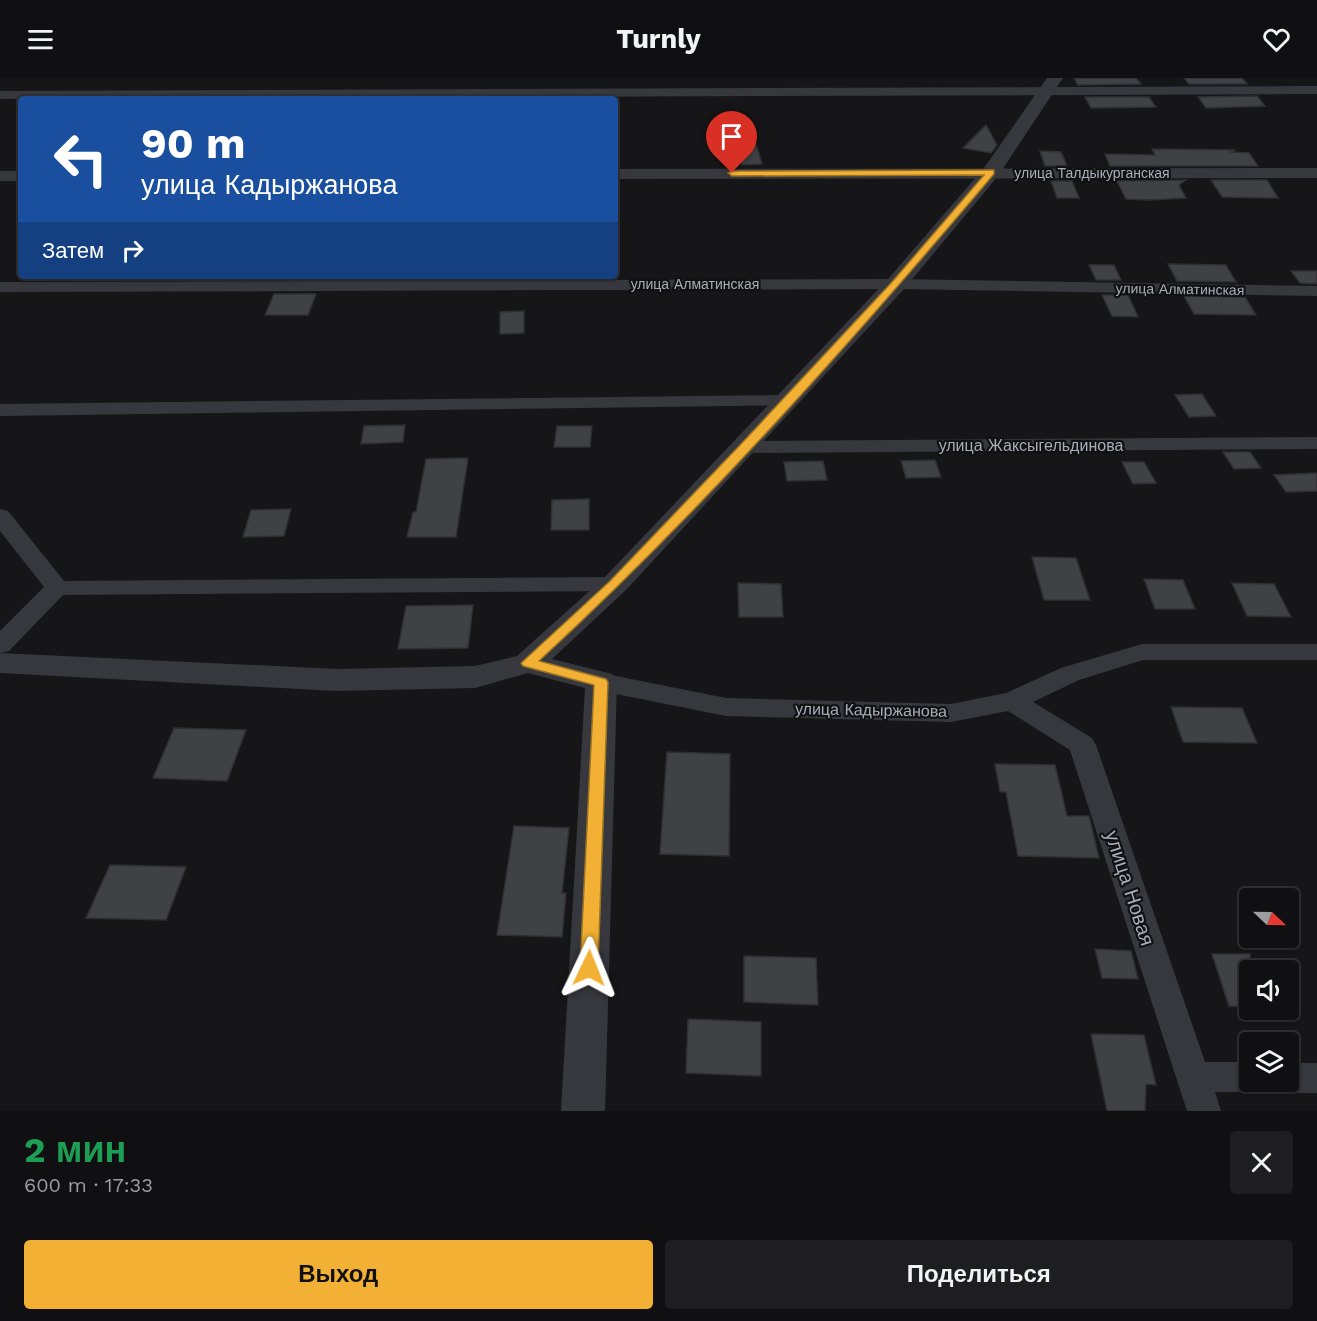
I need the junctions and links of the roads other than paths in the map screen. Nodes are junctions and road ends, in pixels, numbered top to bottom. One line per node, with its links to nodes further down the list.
1 (515, 78): 5 (street)
2 (1051, 84): 3 (street); 5 (street); 6 (street)
3 (1317, 90)
4 (0, 95): 5 (street)
5 (512, 96)
6 (991, 172): 7 (street, улица Талдыкурганская); 8 (street, улица Талдыкурганская); 12 (street)
7 (1317, 173)
8 (618, 174)
9 (0, 176): 10 (street)
10 (18, 176)
11 (482, 280): 12 (street, улица Алматинская); 13 (street, улица Алматинская)
12 (896, 284): 14 (street, улица Алматинская); 15 (street)
13 (0, 287)
14 (1317, 291)
15 (786, 401): 16 (street); 18 (street)
16 (0, 410)
17 (1317, 443): 18 (street, улица Жаксыгельдинова)
18 (746, 447): 20 (street)
19 (0, 516): 21 (street)
20 (615, 584): 21 (street); 25 (street)
21 (57, 588): 22 (street)
22 (0, 645)
23 (1317, 652): 27 (street, улица Кадыржанова)
24 (0, 663): 25 (street)
25 (528, 663): 26 (street, улица Кадыржанова)
26 (601, 682): 27 (street, улица Кадыржанова); 32 (street)
27 (1012, 701): 28 (street, улица Новая)
28 (1192, 1077): 29 (street); 33 (street, улица Новая)
29 (1239, 1077)
30 (1299, 1078): 31 (street)
31 (1317, 1078)
32 (584, 1111)
33 (1204, 1111)

